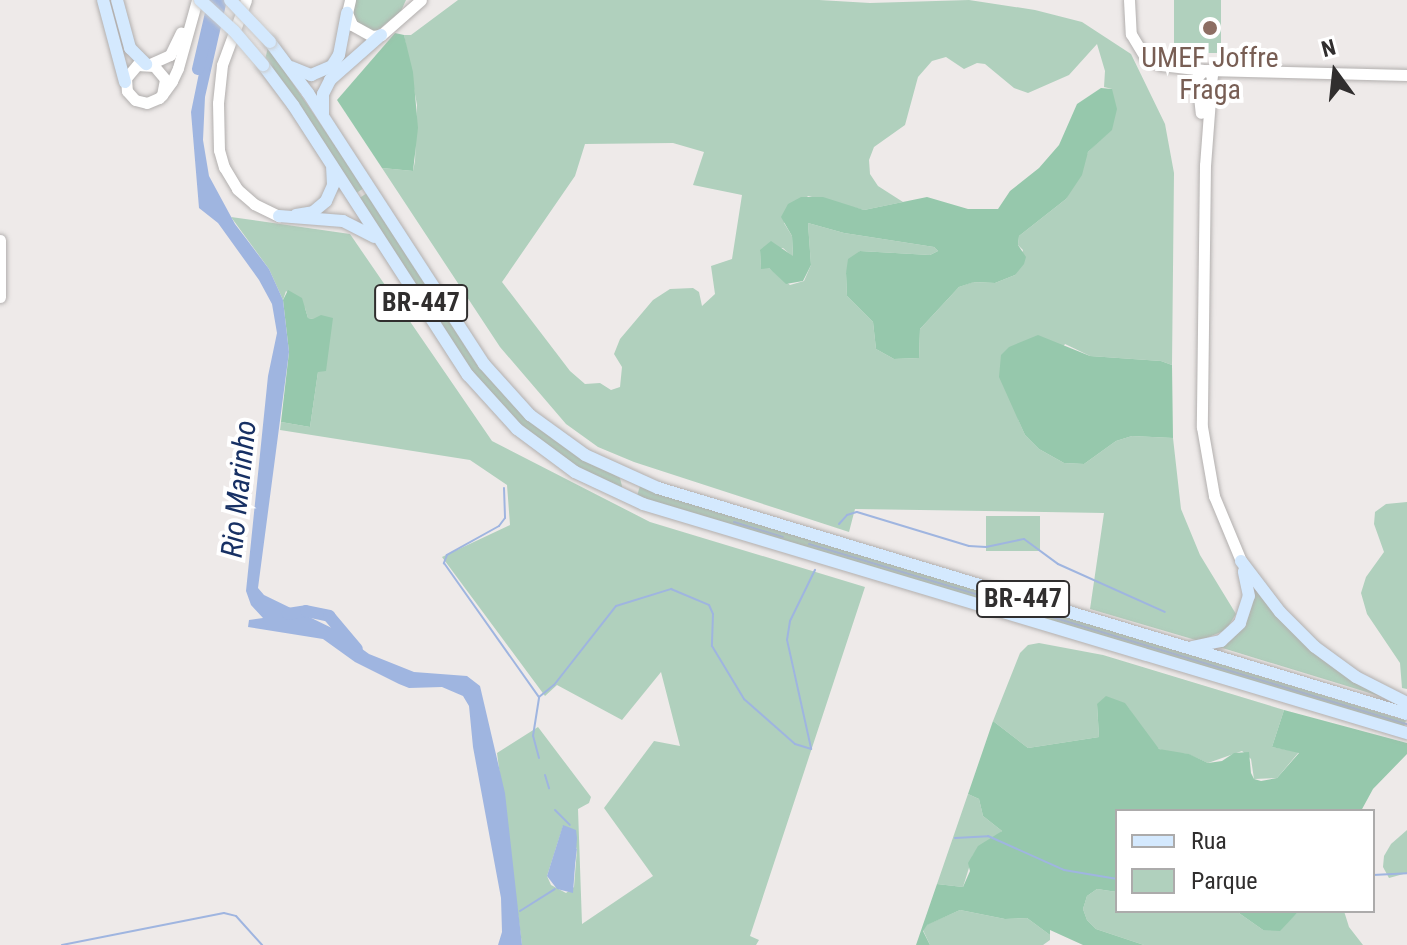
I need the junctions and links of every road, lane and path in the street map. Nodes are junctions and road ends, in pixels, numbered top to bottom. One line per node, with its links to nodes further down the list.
1 (103, 0): 17 (main road)
2 (117, 0): 13 (main road)
3 (189, 0): 13 (main road)
4 (198, 0): 18 (main road); 20 (main road, BR-447, bridge)
5 (230, 0): 14 (main road, BR-447, bridge)
6 (246, 0): 21 (main road)
7 (409, 0): 11 (main road)
8 (421, 0): 11 (main road)
9 (1128, 3): 16 (main road)
10 (348, 6): 12 (main road); 14 (main road)
11 (406, 13): 12 (main road)
12 (381, 35): 19 (main road)
13 (148, 64): 17 (main road); 18 (main road)
14 (287, 64): 19 (main road, BR-447)
15 (1407, 75): 16 (main road)
16 (1205, 79): 25 (main road)
17 (125, 82): 18 (main road)
18 (162, 95)
19 (326, 120): 26 (main road, BR-447)
20 (330, 161): 21 (main road); 23 (main road, BR-447)
21 (279, 216): 23 (main road)
22 (0, 240): 24 (main road)
23 (391, 257): 29 (main road, BR-447)
24 (0, 297)
25 (1241, 561): 26 (main road); 27 (main road)
26 (1182, 647): 28 (main road, BR-447)
27 (1407, 703)
28 (1407, 714)
29 (1407, 733)

